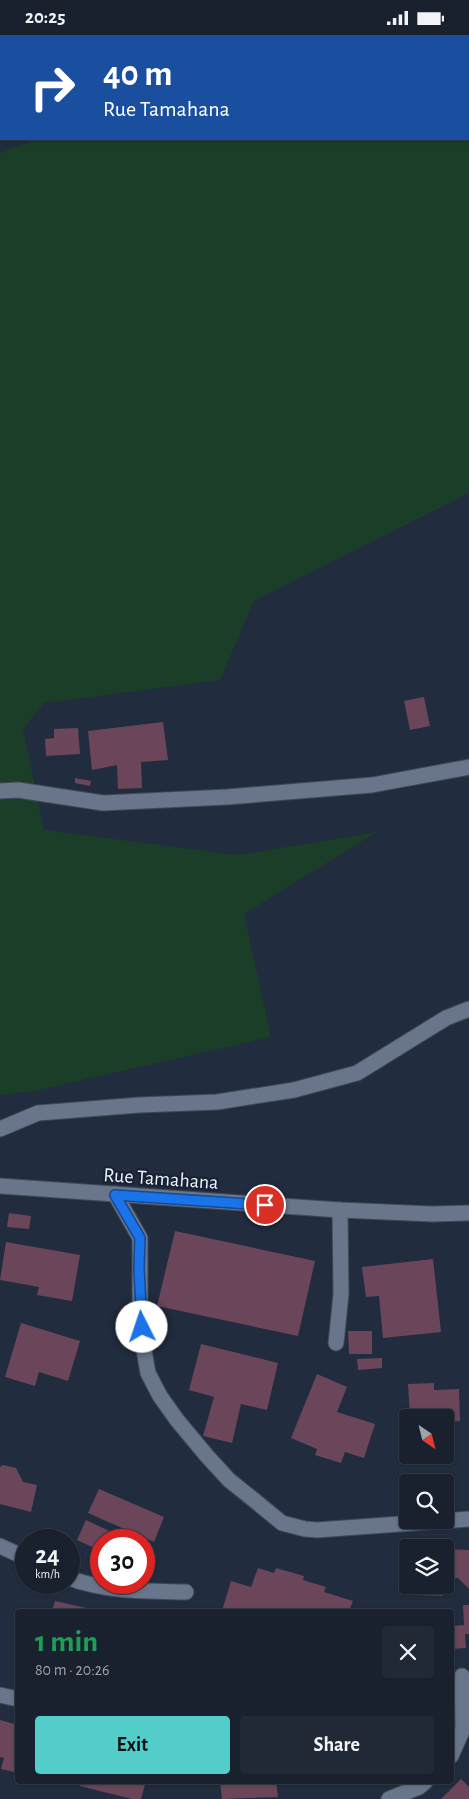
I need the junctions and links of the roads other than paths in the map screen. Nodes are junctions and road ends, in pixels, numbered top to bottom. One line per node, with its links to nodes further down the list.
1 (469, 767): 2 (street)
2 (0, 791)
3 (469, 1009): 4 (street)
4 (0, 1129)
5 (0, 1186): 6 (street, Rue Tamahana)
6 (115, 1195): 7 (street, Rue Tamahana); 10 (street)
7 (340, 1210): 8 (street, Rue Tamahana); 9 (street)
8 (469, 1213)
9 (336, 1343)
10 (469, 1519)
11 (0, 1545): 12 (street)
12 (15, 1552)
13 (80, 1581): 14 (street)
14 (186, 1592)
15 (461, 1677): 18 (street)
16 (0, 1695): 17 (street)
17 (15, 1698)
18 (454, 1749)
19 (422, 1784): 20 (street)
20 (389, 1799)

